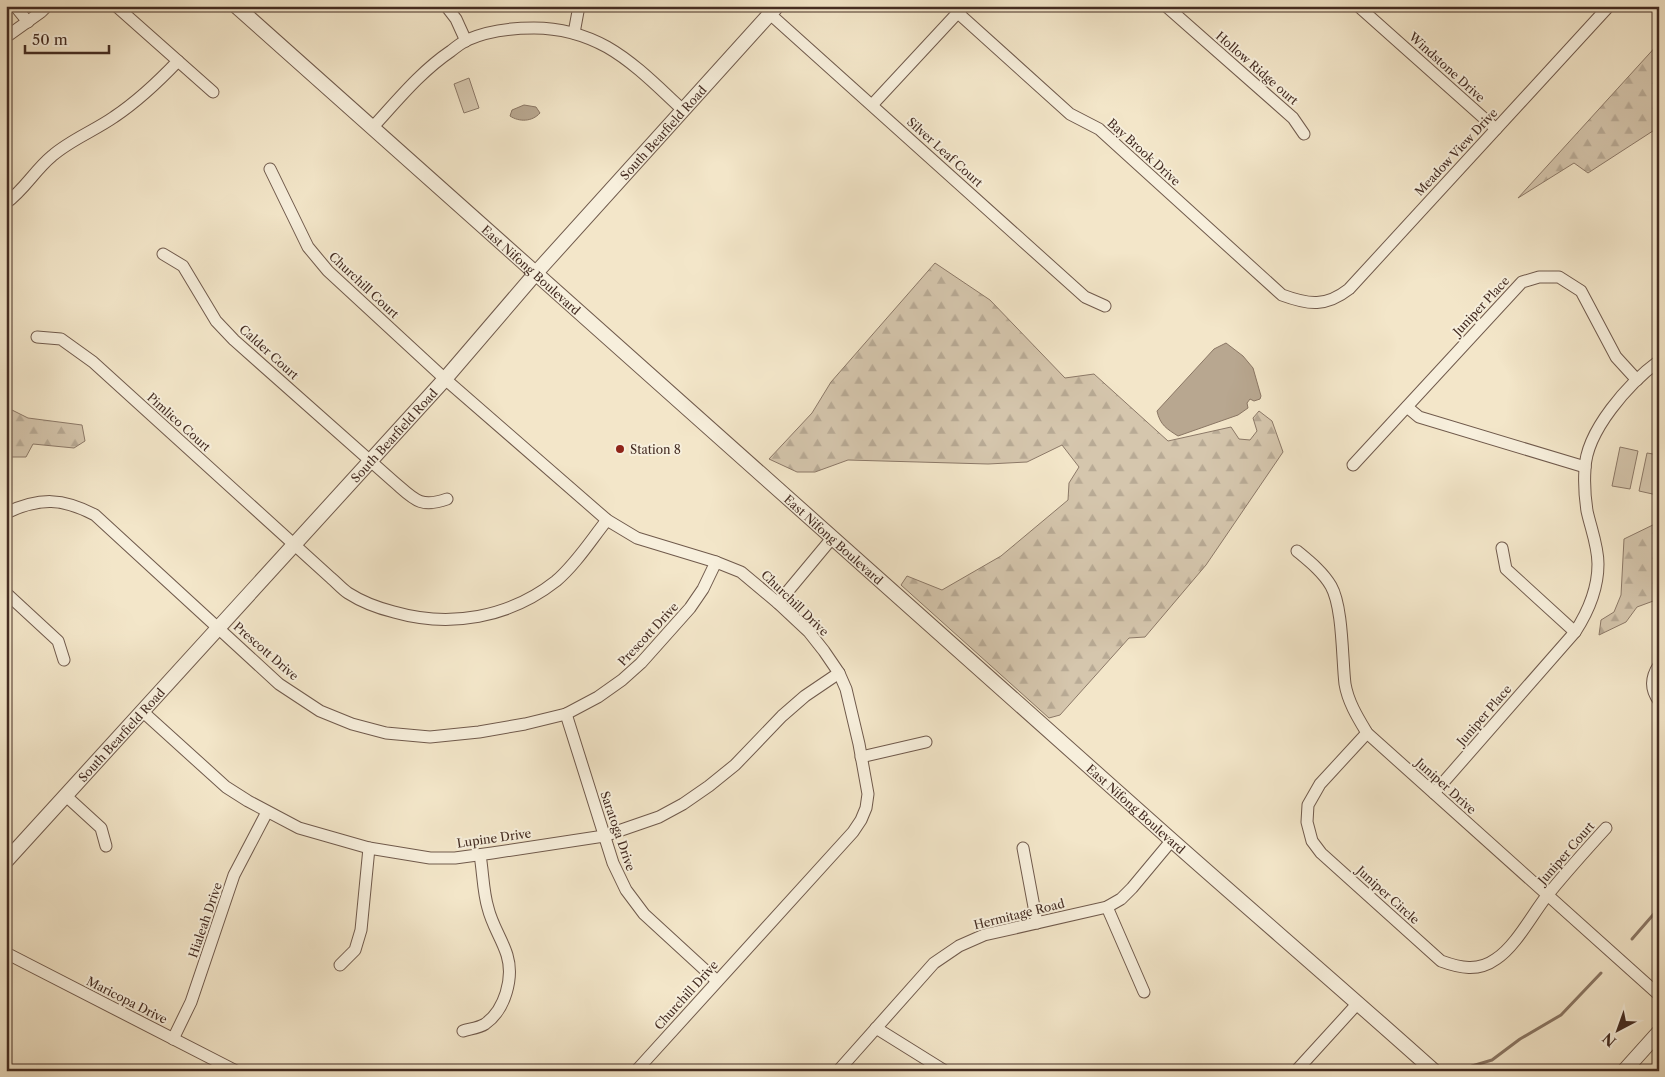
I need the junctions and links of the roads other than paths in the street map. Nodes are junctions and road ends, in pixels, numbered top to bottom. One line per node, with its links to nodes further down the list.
1 (16, 6): 12 (street)
2 (47, 6): 12 (street)
3 (116, 6): 16 (street)
4 (236, 6): 20 (street, East Nifong Boulevard)
5 (446, 6): 15 (street)
6 (580, 6): 13 (street)
7 (1166, 6): 22 (street, Hollow Ridge ourt)
8 (1358, 6): 21 (street, Windstone Drive)
9 (1610, 6): 21 (street, Meadow View Drive)
10 (961, 9): 18 (street); 27 (street, Bay Brook Drive)
11 (774, 10): 18 (street, Silver Leaf Court); 19 (street, South Bearfield Road)
12 (28, 22): 14 (street)
13 (574, 34): 15 (street); 19 (street)
14 (6, 37)
15 (466, 40): 20 (street)
16 (178, 61): 17 (street); 24 (street)
17 (213, 92)
18 (872, 105): 28 (street, Silver Leaf Court)
19 (683, 110): 26 (street, South Bearfield Road)
20 (372, 128): 26 (street, East Nifong Boulevard)
21 (1496, 129): 27 (street, Meadow View Drive)
22 (1304, 134)
23 (270, 169): 31 (street, Churchill Court)
24 (6, 203)
25 (163, 254): 34 (street, Calder Court)
26 (535, 274): 31 (street, South Bearfield Road); 40 (street, East Nifong Boulevard)
27 (1315, 304)
28 (1105, 306)
29 (37, 337): 41 (street, Pimlico Court)
30 (1659, 361): 32 (street, Juniper Place)
31 (445, 378): 34 (street, South Bearfield Road); 39 (street, Churchill Drive)
32 (1637, 380): 33 (street, Juniper Place); 36 (street, Juniper Place)
33 (1407, 407): 35 (street, Juniper Place); 36 (street)
34 (370, 461): 37 (street, Calder Court); 41 (street, South Bearfield Road)
35 (1353, 465)
36 (1584, 466): 48 (street, Juniper Place)
37 (446, 499)
38 (6, 513): 47 (street, Prescott Drive)
39 (607, 520): 41 (street, Pimlico Court); 44 (street, Churchill Drive)
40 (833, 537): 46 (street); 63 (street, East Nifong Boulevard)
41 (294, 545): 47 (street, South Bearfield Road)
42 (1502, 548): 48 (street)
43 (1297, 551): 55 (street, Juniper Drive)
44 (716, 562): 46 (street, Churchill Drive); 54 (street, Prescott Drive)
45 (6, 593): 49 (street)
46 (778, 603): 51 (street, Churchill Drive)
47 (218, 627): 53 (street, South Bearfield Road); 54 (street, Prescott Drive)
48 (1575, 632): 58 (street, Juniper Place)
49 (64, 660)
50 (1659, 664): 52 (street)
51 (839, 673): 57 (street, Churchill Drive); 62 (street, Lupine Drive)
52 (1659, 701)
53 (142, 711): 59 (street, South Bearfield Road); 60 (street, Lupine Drive)
54 (566, 714): 62 (street, Saratoga Drive)
55 (1367, 733): 58 (street, Juniper Drive); 69 (street, Juniper Circle)
56 (926, 742): 57 (street)
57 (862, 757): 74 (street, Churchill Drive)
58 (1434, 793): 69 (street, Juniper Drive)
59 (66, 796): 64 (street); 68 (street, South Bearfield Road)
60 (268, 812): 65 (street, Lupine Drive); 81 (street, Hialeah Drive)
61 (1606, 828): 69 (street, Juniper Court)
62 (604, 836): 67 (street, Lupine Drive); 74 (street, Saratoga Drive)
63 (1172, 840): 70 (street, Hermitage Road); 77 (street, East Nifong Boulevard)
64 (106, 846)
65 (369, 848): 67 (street, Lupine Drive); 73 (street)
66 (1023, 848): 71 (street)
67 (480, 855): 79 (street)
68 (6, 861)
69 (1547, 896): 76 (street, Juniper Drive)
70 (1107, 907): 71 (street, Hermitage Road); 75 (street)
71 (1037, 923): 78 (street, Hermitage Road)
72 (6, 953): 81 (street, Maricopa Drive)
73 (340, 965)
74 (717, 981): 83 (street, Churchill Drive)
75 (1144, 992)
76 (1659, 995)
77 (1358, 1003): 86 (street); 87 (street, East Nifong Boulevard)
78 (876, 1028): 84 (street, Hermitage Road); 85 (street)
79 (463, 1031)
80 (1659, 1032): 88 (street)
81 (173, 1039): 82 (street, Maricopa Drive)
82 (236, 1071)
83 (636, 1071)
84 (838, 1071)
85 (945, 1071)
86 (1296, 1071)
87 (1434, 1071)
88 (1624, 1071)

